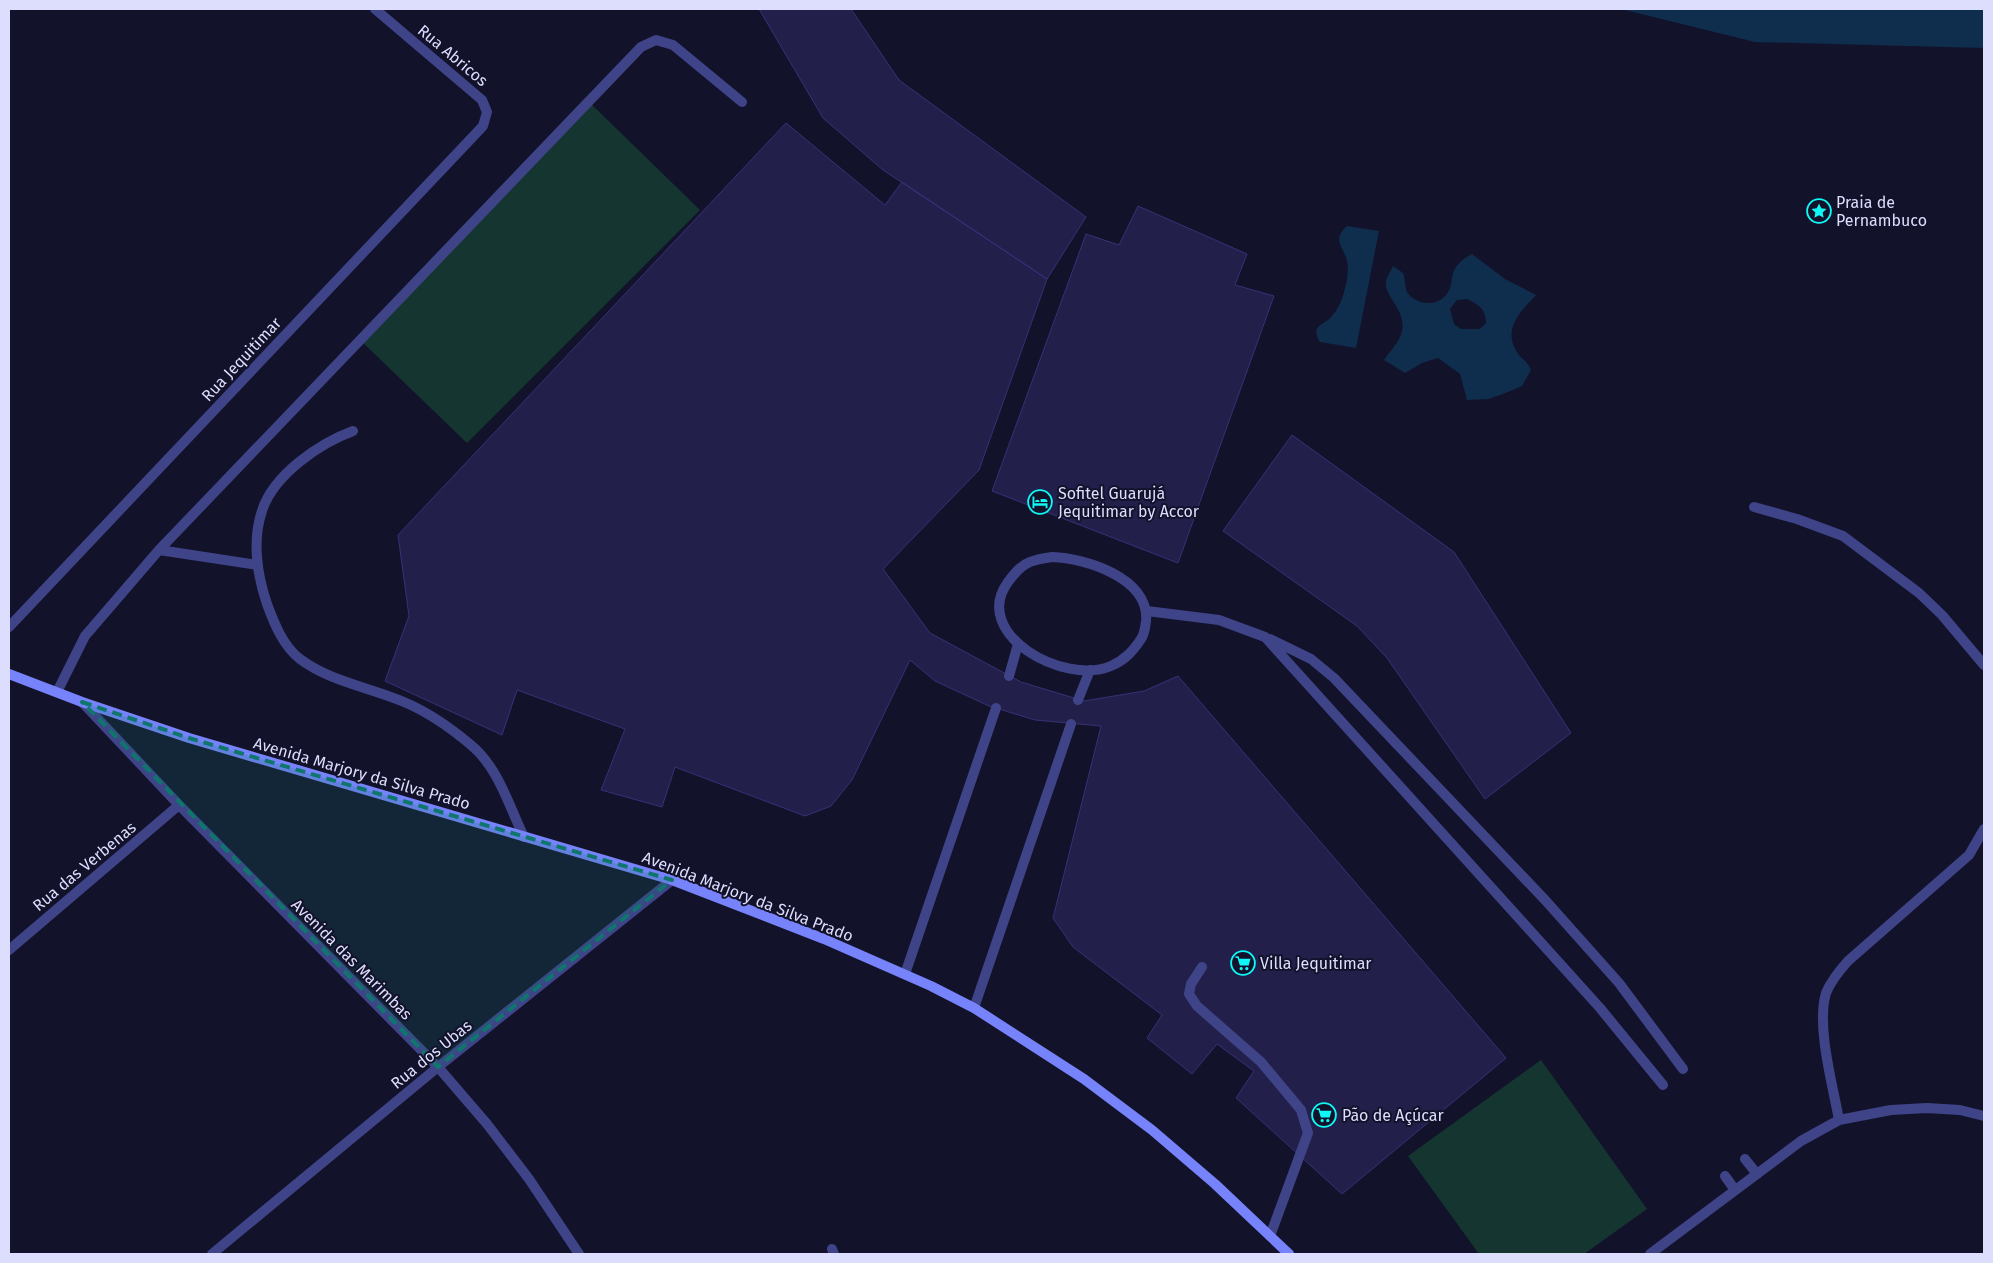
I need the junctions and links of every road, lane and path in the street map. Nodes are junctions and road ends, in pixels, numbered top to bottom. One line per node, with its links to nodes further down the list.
1 (375, 9): 3 (street, Rua Abricos)
2 (742, 102): 6 (street)
3 (486, 107): 9 (street, Rua Jequitimar)
4 (353, 430): 7 (street)
5 (1754, 507): 12 (street)
6 (159, 550): 7 (street); 16 (street)
7 (258, 565): 23 (street)
8 (1147, 611): 10 (street); 11 (street); 13 (street)
9 (9, 626)
10 (1265, 637): 30 (street); 31 (street)
11 (1018, 644): 13 (street); 15 (street)
12 (1984, 665)
13 (1090, 670): 17 (street)
14 (9, 674): 16 (main road, Avenida Marjory da Silva Prado)
15 (1009, 676)
16 (57, 692): 18 (main road, Avenida Marjory da Silva Prado)
17 (1078, 700)
18 (82, 702): 21 (street, Avenida das Marimbas); 23 (main road, Avenida Marjory da Silva Prado)
19 (996, 708): 27 (street)
20 (1071, 724): 28 (street)
21 (179, 805): 25 (street, Rua das Verbenas); 29 (street, Avenida das Marimbas)
22 (1984, 829): 33 (street)
23 (524, 836): 24 (main road, Avenida Marjory da Silva Prado)
24 (672, 880): 27 (main road, Avenida Marjory da Silva Prado); 29 (street, Rua dos Ubas)
25 (9, 950)
26 (1202, 967): 38 (street)
27 (905, 974): 28 (main road, Avenida Marjory da Silva Prado)
28 (974, 1008): 38 (main road, Avenida Marjory da Silva Prado)
29 (438, 1067): 39 (street, Rua dos Ubas); 40 (street, Avenida das Marimbas)
30 (1683, 1069)
31 (1663, 1086)
32 (1984, 1116): 33 (street)
33 (1839, 1120): 35 (street)
34 (1745, 1159): 35 (street)
35 (1757, 1174): 37 (street)
36 (1725, 1176): 37 (street)
37 (1735, 1190): 42 (street)
38 (1270, 1236): 41 (main road, Avenida Marjory da Silva Prado)
39 (212, 1254)
40 (579, 1254)
41 (1289, 1254)
42 (1650, 1254)

